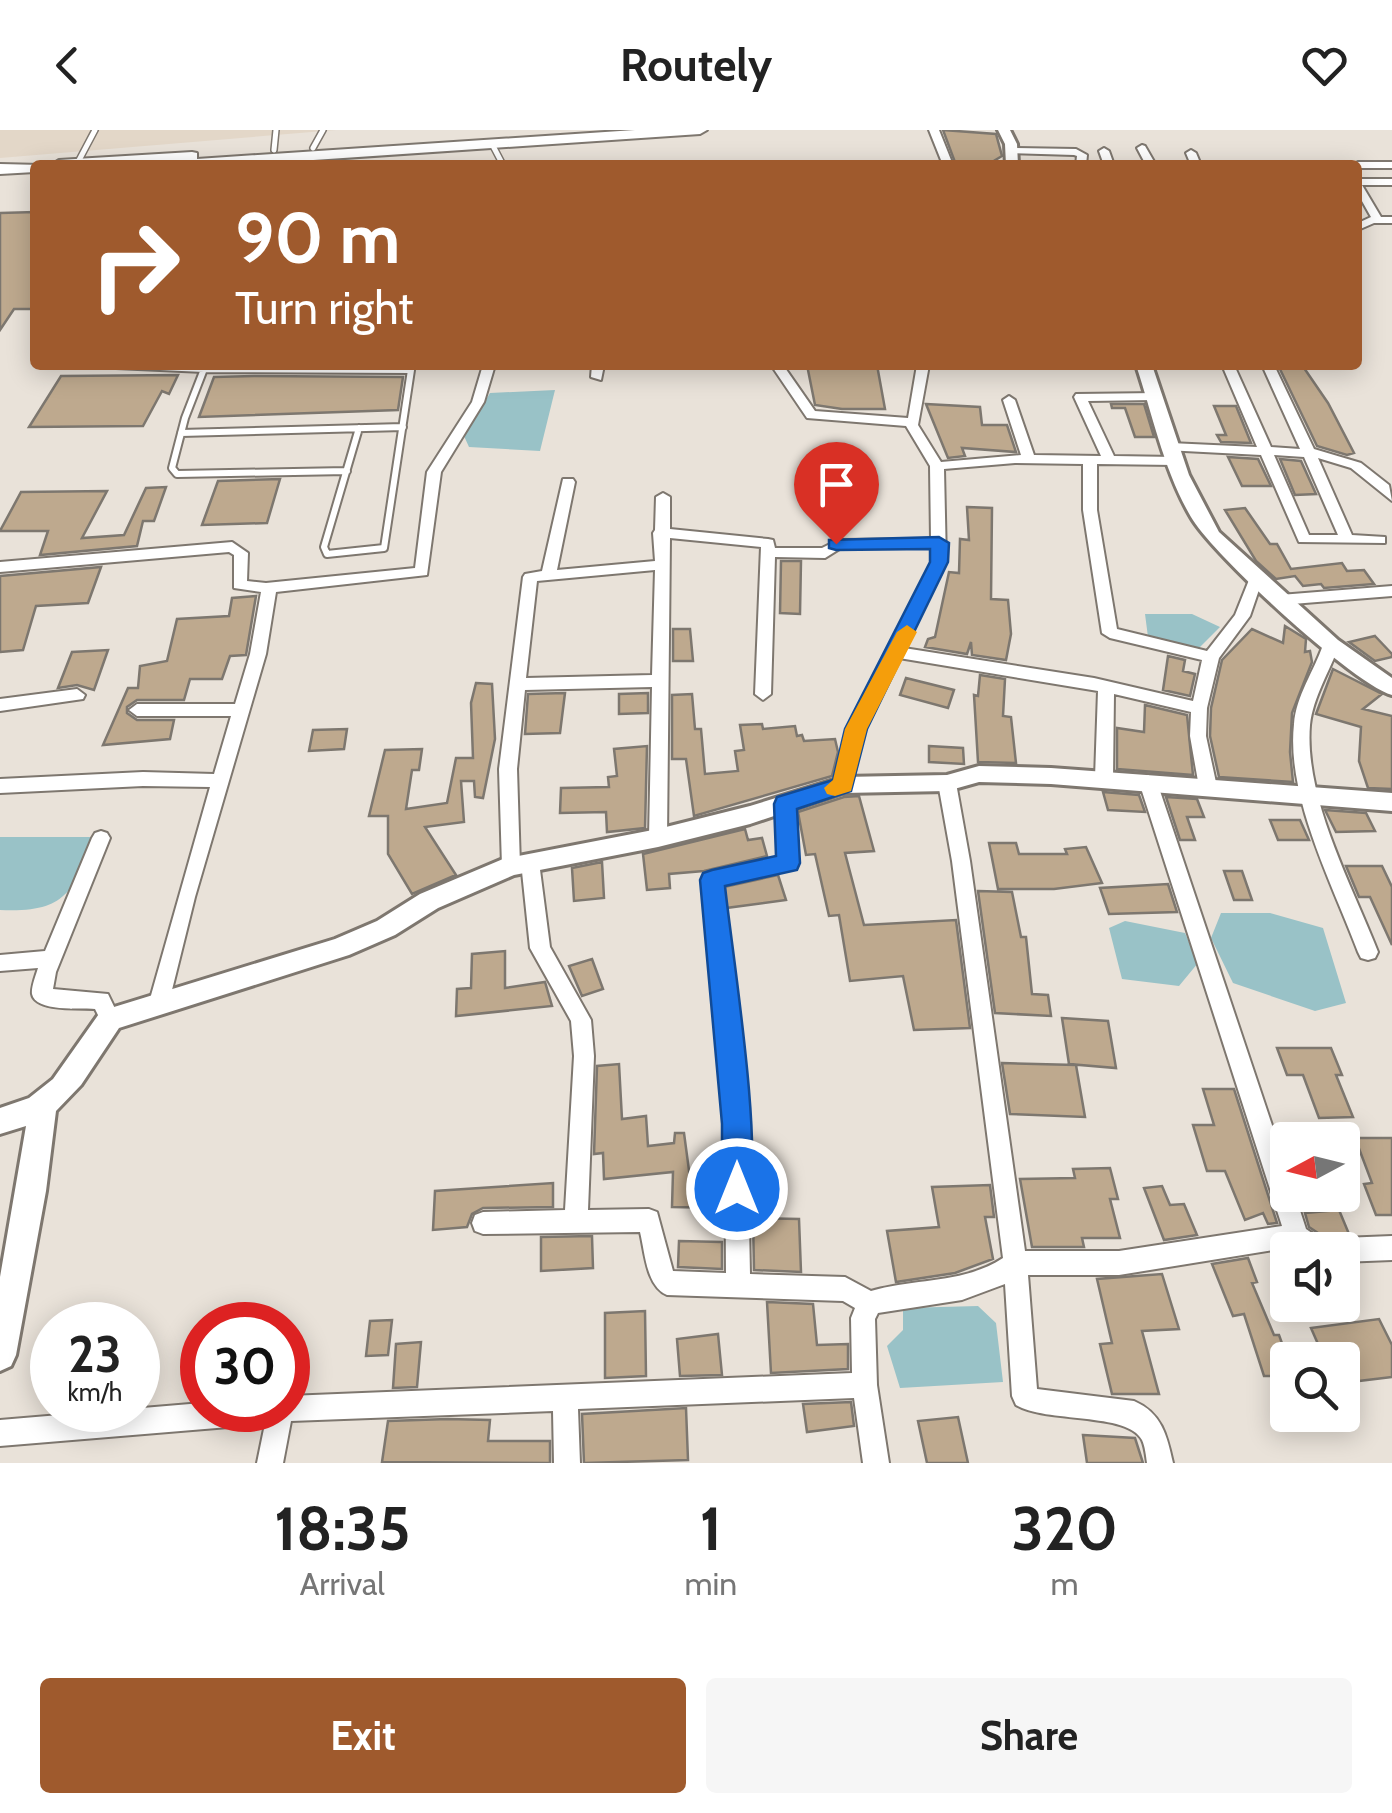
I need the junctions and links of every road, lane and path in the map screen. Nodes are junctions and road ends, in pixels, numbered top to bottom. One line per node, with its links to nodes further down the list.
1 (96, 130): 15 (lane)
2 (276, 130): 11 (lane)
3 (324, 130): 9 (lane)
4 (573, 130): 9 (main road)
5 (700, 130): 8 (main road)
6 (934, 130): 19 (street)
7 (1004, 130): 14 (street)
8 (492, 144): 17 (main road); 18 (lane)
9 (314, 148): 11 (main road)
10 (1142, 148): 22 (street)
11 (274, 150): 16 (main road)
12 (1104, 151): 21 (street)
13 (1191, 153): 23 (street)
14 (1011, 158): 20 (street)
15 (79, 160)
16 (133, 160)
17 (258, 160)
18 (500, 160)
19 (946, 160)
20 (1081, 160)
21 (1107, 160)
22 (1148, 160)
23 (1194, 160)
24 (1392, 165): 25 (street)
25 (1362, 166)
26 (30, 170): 27 (main road)
27 (0, 173)
28 (1392, 182): 29 (street)
29 (1362, 185)
30 (1362, 192): 31 (street)
31 (1378, 220): 32 (street); 33 (street)
32 (1392, 220)
33 (1362, 225)
34 (204, 370): 47 (lane)
35 (412, 370): 46 (lane)
36 (487, 370): 68 (street)
37 (781, 370): 44 (street)
38 (922, 370): 44 (street)
39 (1146, 370): 42 (street)
40 (1230, 370): 48 (street)
41 (1270, 370): 49 (street)
42 (1154, 396): 50 (street); 53 (street)
43 (1008, 400): 51 (street)
44 (913, 424): 54 (street)
45 (359, 428): 46 (lane); 47 (lane); 55 (lane)
46 (403, 428): 55 (lane)
47 (181, 433): 55 (lane)
48 (1265, 453): 49 (street); 50 (street); 60 (street)
49 (1309, 453): 58 (street); 60 (street)
50 (1173, 454): 53 (street); 67 (street)
51 (1029, 458): 52 (street); 54 (street)
52 (1090, 460): 53 (street); 73 (street)
53 (1109, 460)
54 (937, 466): 62 (street)
55 (346, 471)
56 (568, 482): 66 (street)
57 (663, 497): 59 (street)
58 (1392, 497)
59 (660, 533): 63 (street); 64 (street)
60 (1347, 540): 61 (street)
61 (1380, 540)
62 (939, 543): 63 (street); 72 (street)
63 (768, 552): 78 (street)
64 (659, 565): 66 (street); 74 (street)
65 (0, 567): 68 (street)
66 (550, 573): 75 (street)
67 (1256, 578): 70 (street); 73 (street)
68 (266, 588): 83 (street)
69 (1392, 591): 70 (street)
70 (1280, 600): 71 (street)
71 (1332, 645): 77 (street); 91 (street)
72 (896, 652): 76 (street); 88 (street)
73 (1210, 657): 81 (street)
74 (658, 681): 75 (street); 95 (street)
75 (518, 684): 96 (street)
76 (1106, 686): 81 (street); 84 (street)
77 (1392, 688)
78 (763, 694)
79 (77, 696): 80 (street)
80 (0, 706)
81 (1198, 708): 90 (street)
82 (137, 710): 83 (street)
83 (240, 710): 85 (street)
84 (1104, 778): 86 (street); 87 (street)
85 (218, 782): 89 (street); 100 (street)
86 (1148, 782): 90 (street); 106 (street)
87 (947, 784): 88 (street); 110 (street)
88 (843, 785): 93 (street)
89 (0, 786)
90 (1208, 787): 91 (street)
91 (1310, 794): 92 (street); 97 (street)
92 (1392, 802)
93 (785, 804): 95 (street); 111 (street)
94 (101, 838): 98 (street)
95 (658, 838): 96 (street)
96 (520, 864): 100 (street); 104 (street)
97 (1368, 952)
98 (52, 959): 99 (street); 101 (street)
99 (0, 963)
100 (158, 1006): 101 (street)
101 (110, 1019): 102 (street)
102 (42, 1109): 103 (street); 113 (street)
103 (0, 1121)
104 (576, 1222): 105 (street); 111 (street)
105 (483, 1223)
106 (1293, 1232)
107 (1270, 1238): 110 (street)
108 (1392, 1248): 109 (street)
109 (1360, 1249)
110 (1015, 1263): 112 (street); 123 (street)
111 (738, 1286): 112 (street)
112 (870, 1303): 114 (street)
113 (0, 1355)
114 (865, 1385): 115 (street); 122 (street)
115 (565, 1397): 116 (street); 121 (street)
116 (310, 1408)
117 (180, 1418): 119 (street)
118 (275, 1432): 120 (street)
119 (0, 1434)
120 (270, 1463)
121 (567, 1463)
122 (876, 1463)
123 (1160, 1463)

